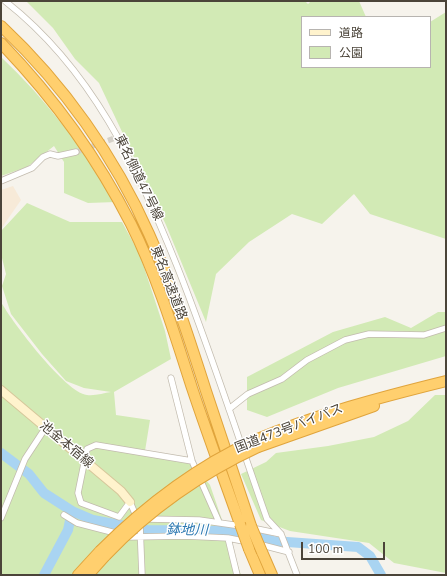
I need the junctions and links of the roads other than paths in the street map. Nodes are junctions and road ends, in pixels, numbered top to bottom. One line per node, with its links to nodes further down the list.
1 (5, 1): 10 (street, 東名側道47号線)
2 (1, 26): 29 (highway, 東名高速道路, bridge)
3 (1, 43): 28 (highway, 東名高速道路, bridge)
4 (76, 152): 5 (street)
5 (1, 181)
6 (446, 328): 10 (street)
7 (171, 378): 13 (street)
8 (446, 382): 23 (highway, 国道473号バイパス, bridge)
9 (1, 390): 11 (street, 池金本宿線)
10 (228, 409): 19 (street, 東名側道47号線)
11 (46, 427): 12 (street, 池金本宿線); 16 (street)
12 (84, 460): 13 (street); 14 (street, 池金本宿線); 14 (street)
13 (192, 461): 18 (street)
14 (130, 502): 17 (street)
15 (64, 516): 20 (street)
16 (1, 518)
17 (138, 518): 18 (street); 20 (street)
18 (219, 522): 19 (street)
19 (281, 534): 22 (street, 東名側道47号線)
20 (141, 538): 21 (street); 26 (street)
21 (228, 538): 22 (street); 27 (street)
22 (289, 552): 30 (street, 東名側道47号線)
23 (103, 553): 24 (highway, 国道473号バイパス); 25 (highway, 国道473号バイパス)
24 (78, 575)
25 (88, 575)
26 (142, 575)
27 (236, 575)
28 (260, 575)
29 (272, 575)
30 (297, 575)

